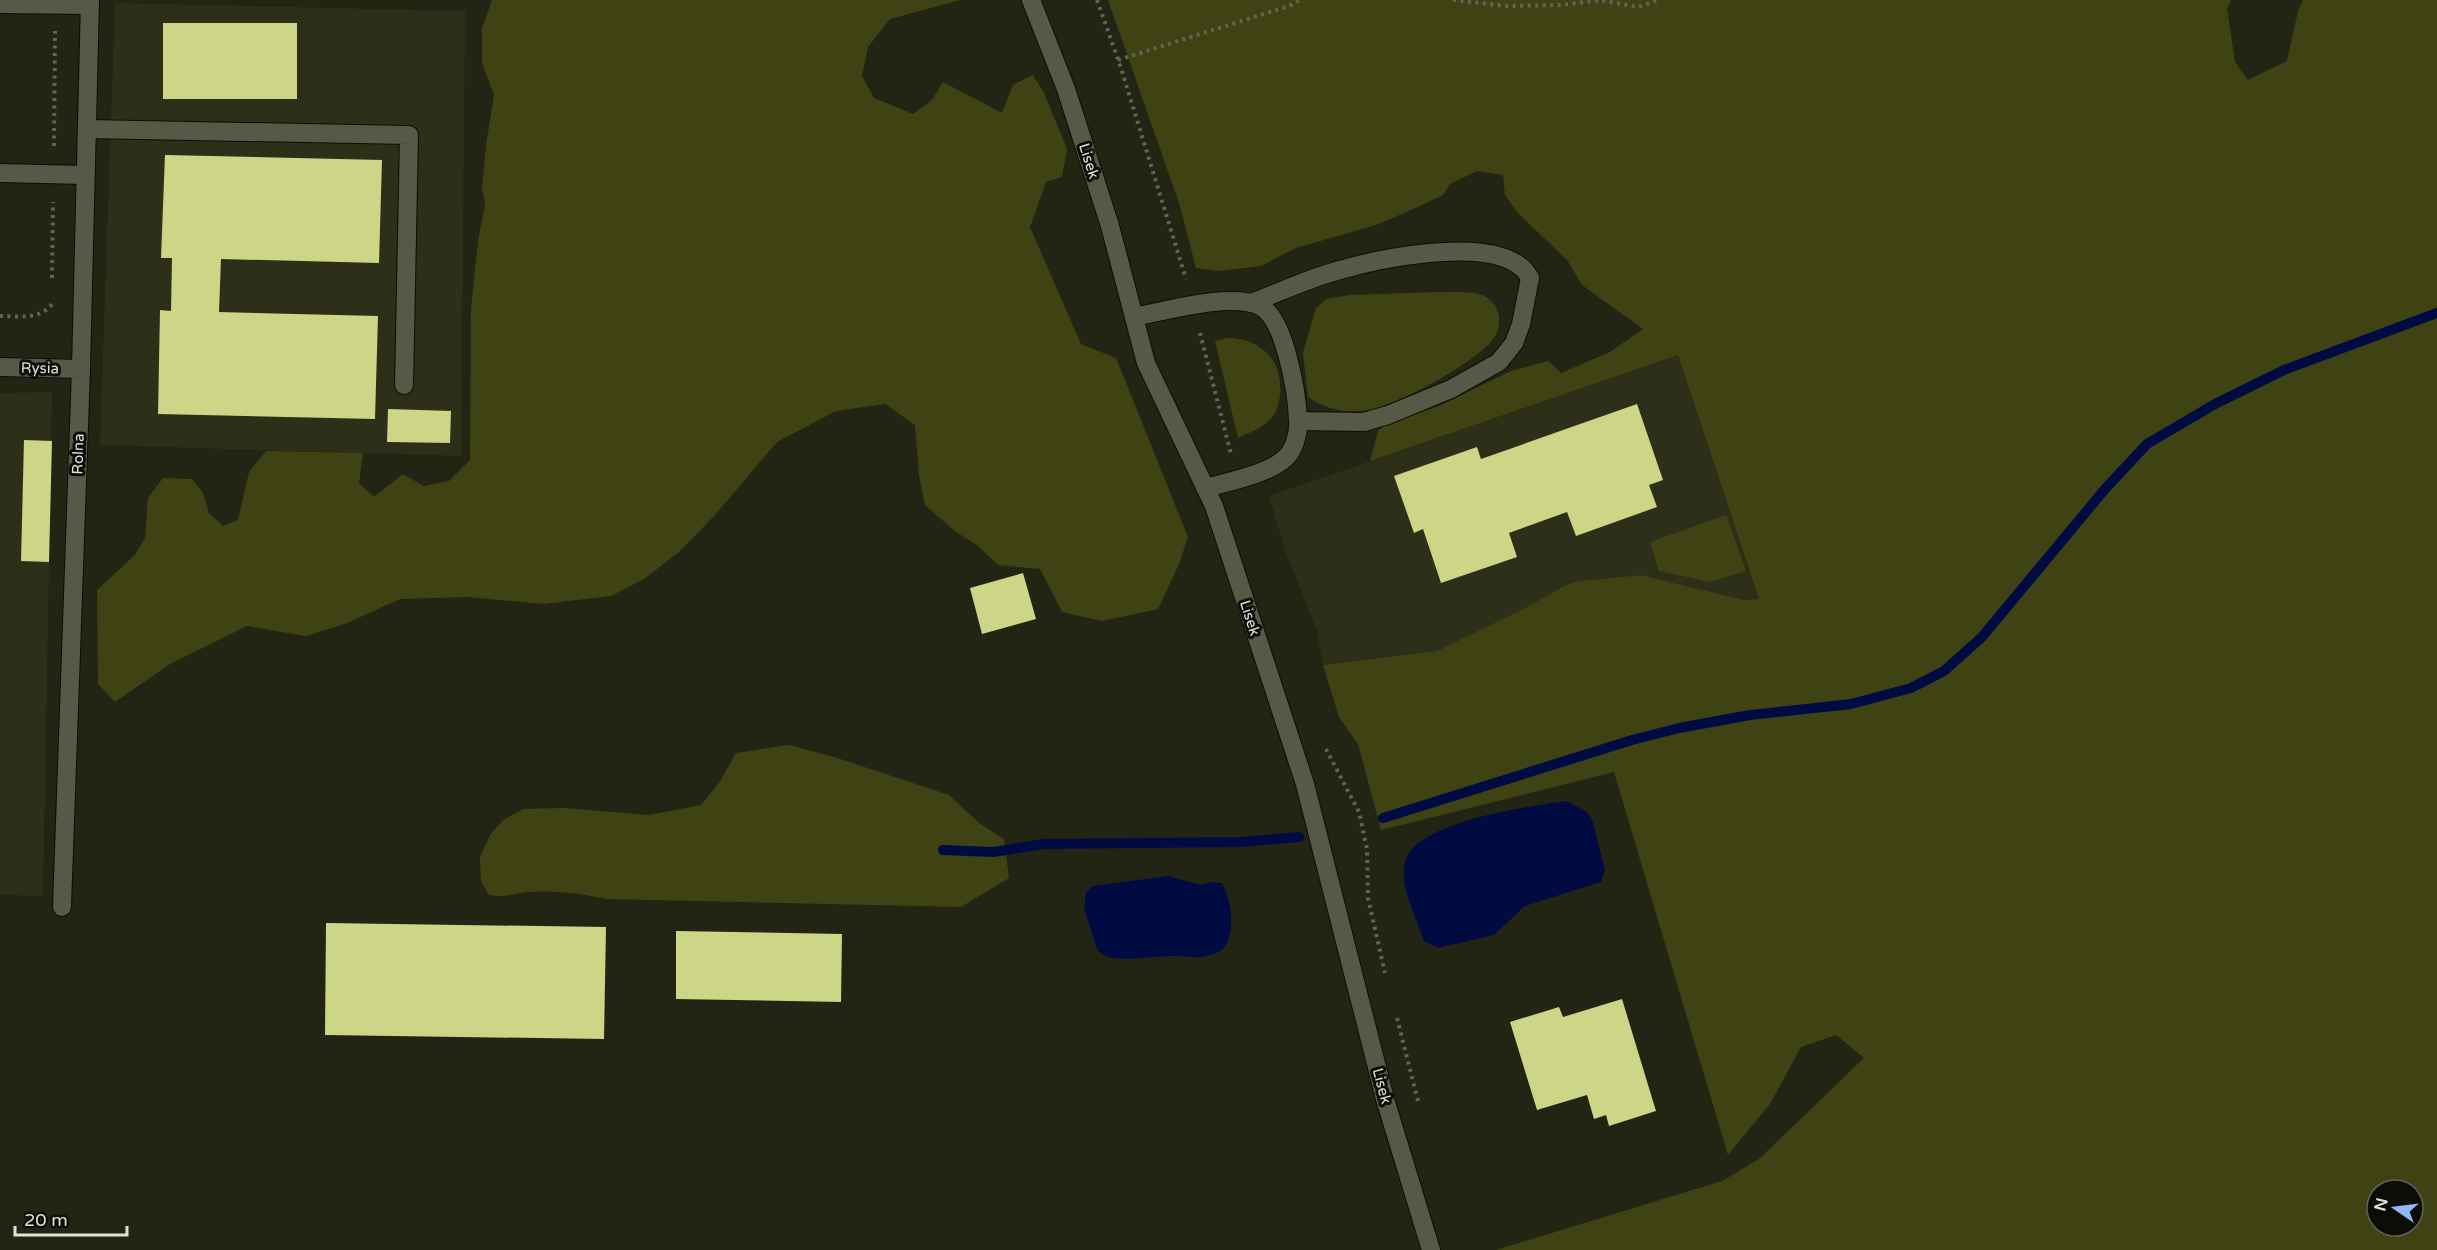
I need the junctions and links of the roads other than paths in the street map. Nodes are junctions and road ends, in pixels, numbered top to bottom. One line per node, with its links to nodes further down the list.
1 (1031, 0): 8 (street, Lisek)
2 (90, 3): 3 (street); 4 (street, Rolna)
3 (0, 4)
4 (87, 129): 6 (street, Rolna); 11 (street)
5 (0, 173): 6 (street)
6 (85, 175): 10 (street, Rolna)
7 (1251, 303): 8 (street); 12 (street); 12 (street)
8 (1134, 317): 13 (street, Lisek)
9 (0, 367): 10 (street, Rysia)
10 (81, 369): 14 (street, Rolna)
11 (404, 385)
12 (1298, 421): 13 (street)
13 (1205, 488): 15 (street, Lisek)
14 (62, 907)
15 (1431, 1250)

